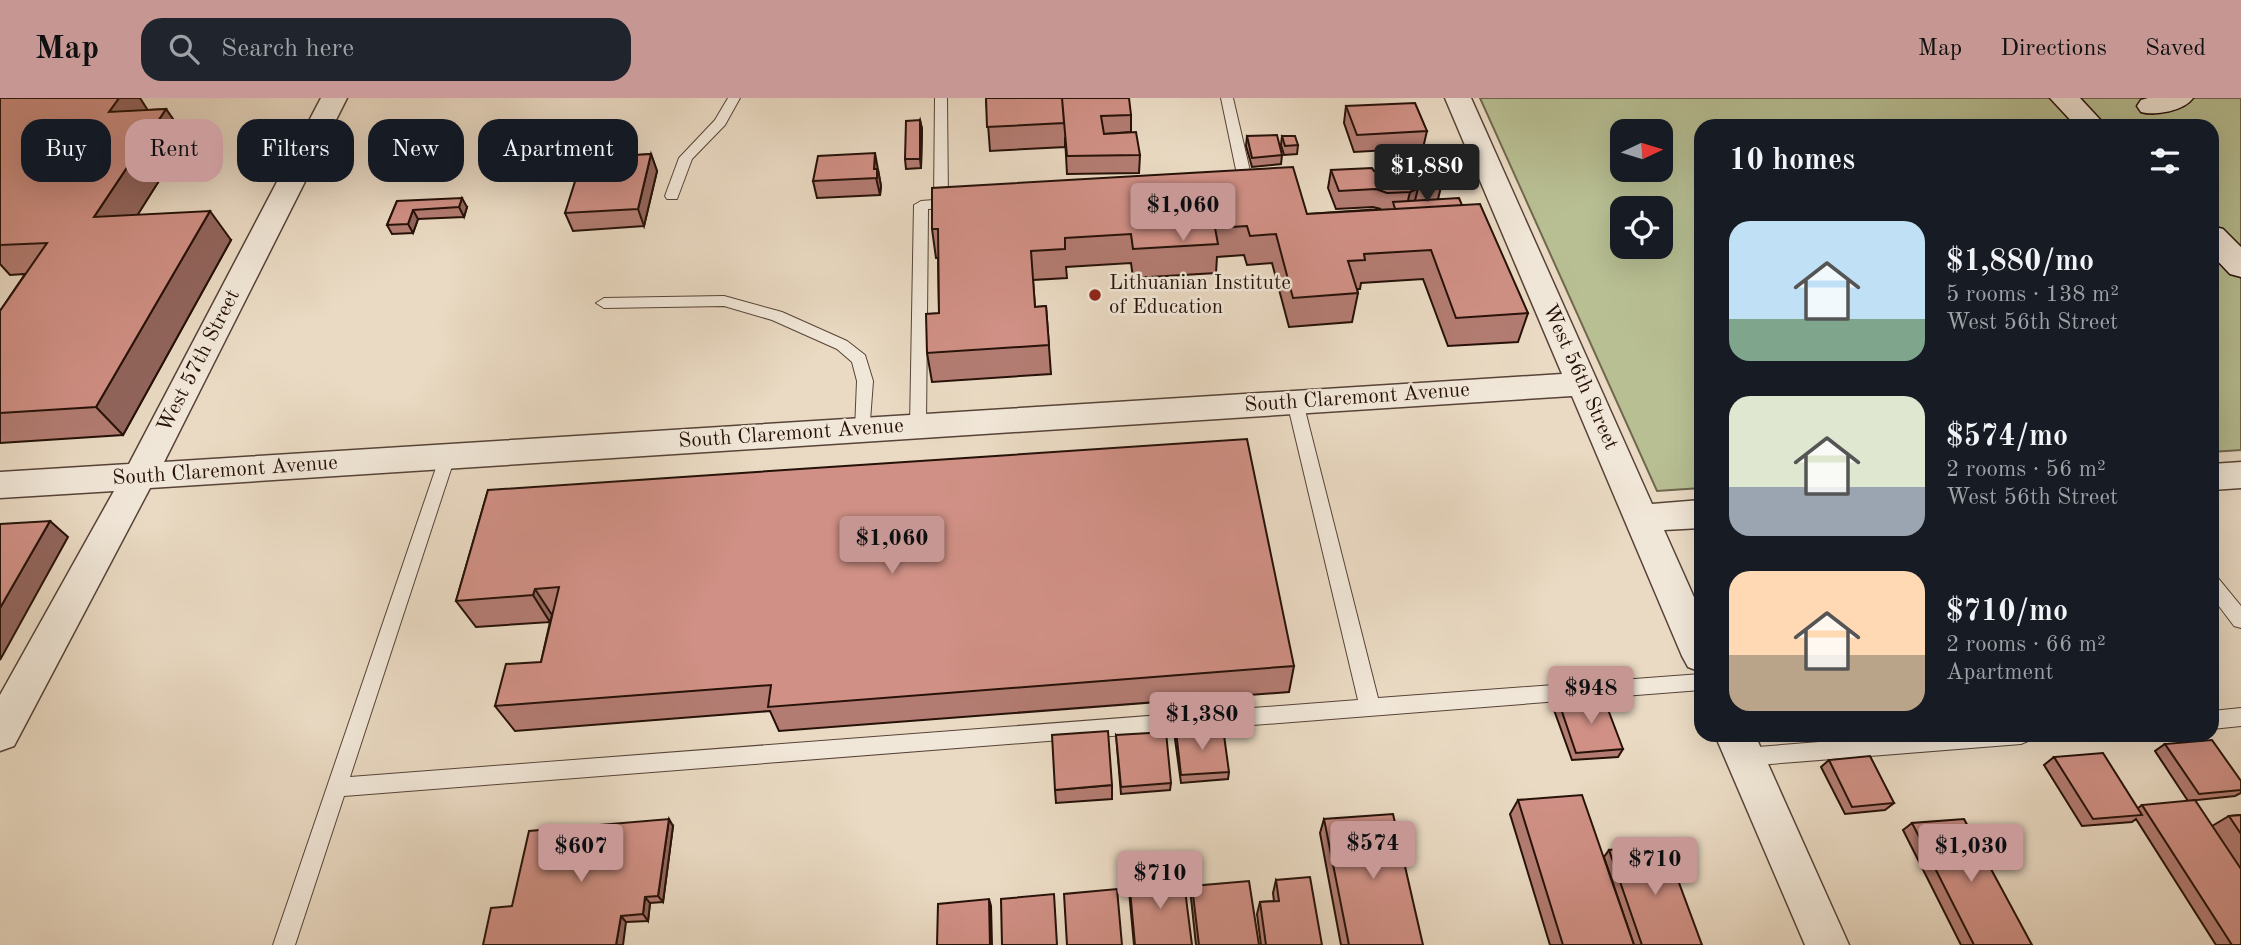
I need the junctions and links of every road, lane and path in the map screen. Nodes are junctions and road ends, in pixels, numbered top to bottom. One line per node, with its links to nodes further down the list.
1 (334, 98): 23 (street, West 57th Street)
2 (734, 98): 11 (lane)
3 (942, 98): 13 (lane)
4 (1227, 98): 10 (lane)
5 (1458, 98): 17 (street, West 56th Street)
6 (2064, 98): 9 (street)
7 (2179, 98): 8 (street)
8 (2151, 110)
9 (2085, 119)
10 (1233, 189)
11 (671, 196)
12 (969, 203): 13 (lane)
13 (942, 204): 19 (lane)
14 (2219, 243): 15 (street)
15 (2241, 265)
16 (604, 303): 20 (lane)
17 (1582, 384): 18 (street, South Claremont Avenue); 27 (street, West 56th Street)
18 (1295, 402): 19 (street, South Claremont Avenue); 32 (lane)
19 (918, 426): 20 (street, South Claremont Avenue)
20 (863, 430): 21 (street, South Claremont Avenue)
21 (447, 457): 23 (street, South Claremont Avenue); 38 (lane)
22 (2241, 475): 24 (street)
23 (139, 477): 25 (street, South Claremont Avenue); 35 (street, West 57th Street)
24 (2219, 477)
25 (0, 485)
26 (1694, 514): 27 (street)
27 (1641, 518): 30 (street, West 56th Street)
28 (2219, 592): 29 (lane)
29 (2241, 620)
30 (1694, 640)
31 (1694, 683): 32 (lane)
32 (1370, 706): 38 (lane)
33 (2241, 717): 34 (lane)
34 (2219, 719)
35 (0, 733)
36 (1842, 742): 37 (lane)
37 (1740, 746): 40 (street)
38 (338, 787): 39 (lane)
39 (284, 945)
40 (1827, 945)

